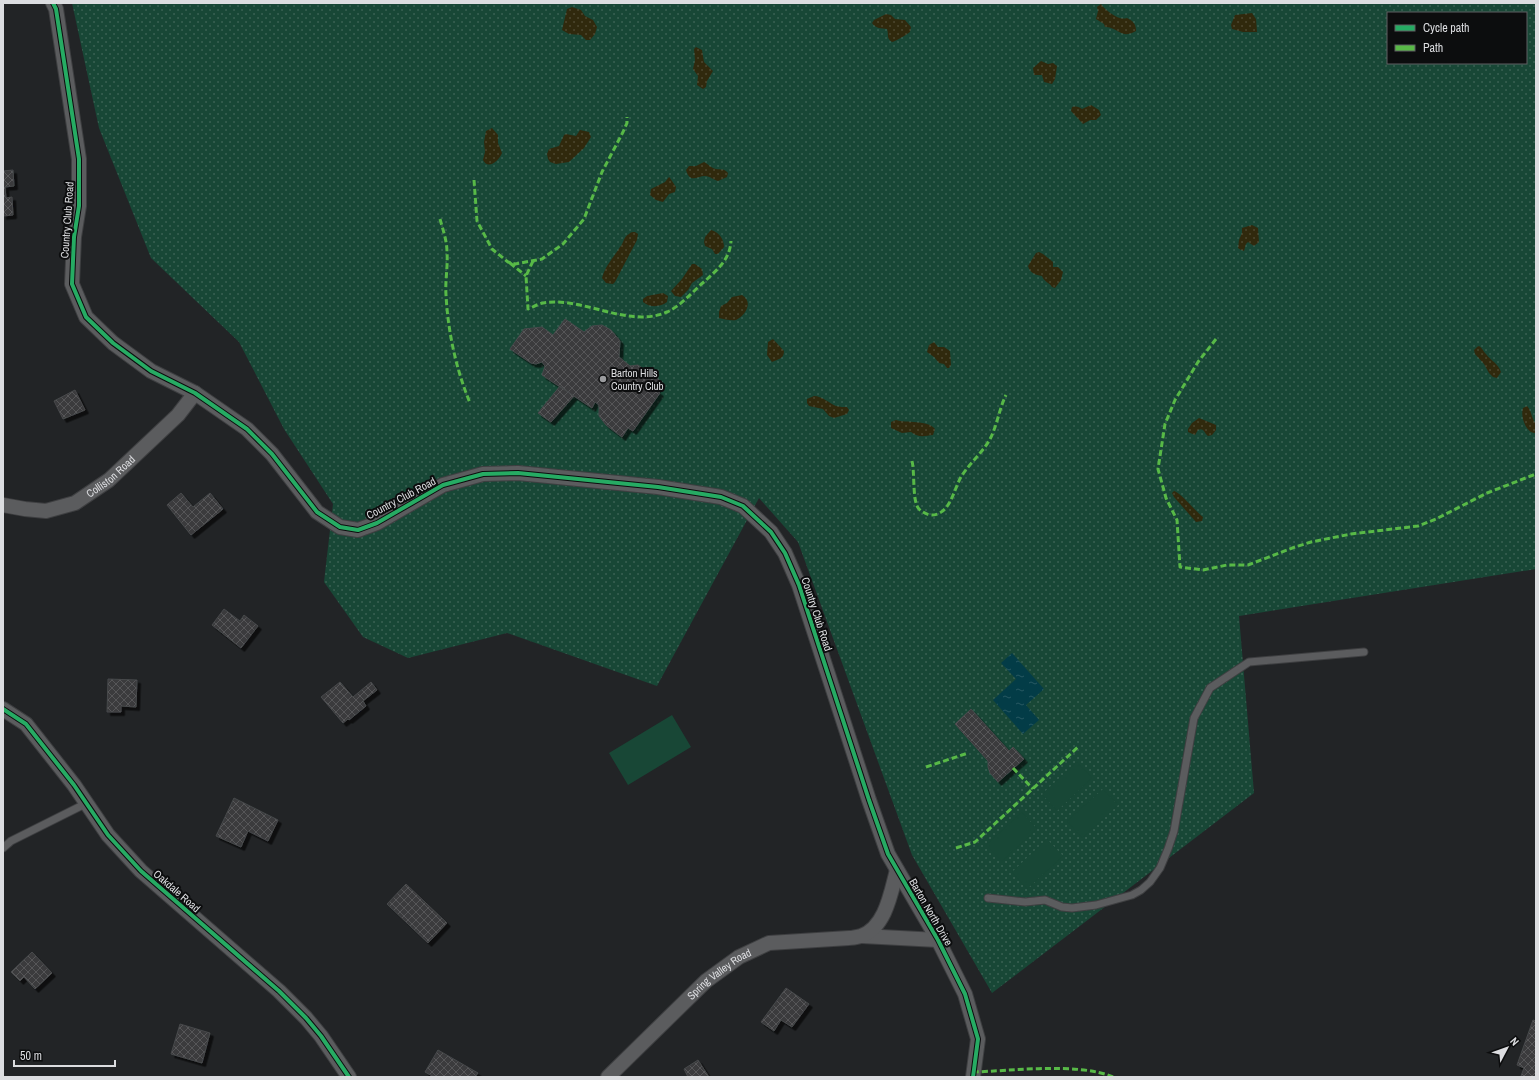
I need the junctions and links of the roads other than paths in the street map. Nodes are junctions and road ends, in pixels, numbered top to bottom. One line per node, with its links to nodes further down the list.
1 (53, 3): 2 (street, Country Club Road)
2 (195, 393): 3 (street, Colliston Road); 8 (street, Country Club Road)
3 (3, 505)
4 (1364, 652): 9 (lane)
5 (3, 709): 6 (street, Oakdale Road)
6 (86, 803): 7 (lane); 12 (street, Oakdale Road)
7 (3, 848)
8 (897, 870): 10 (street); 11 (street, Barton North Drive)
9 (988, 898)
10 (862, 936): 11 (street, Spring Valley Road); 13 (street, Spring Valley Road)
11 (938, 940): 14 (street, Barton North Drive)
12 (349, 1077)
13 (608, 1077)
14 (972, 1077)

